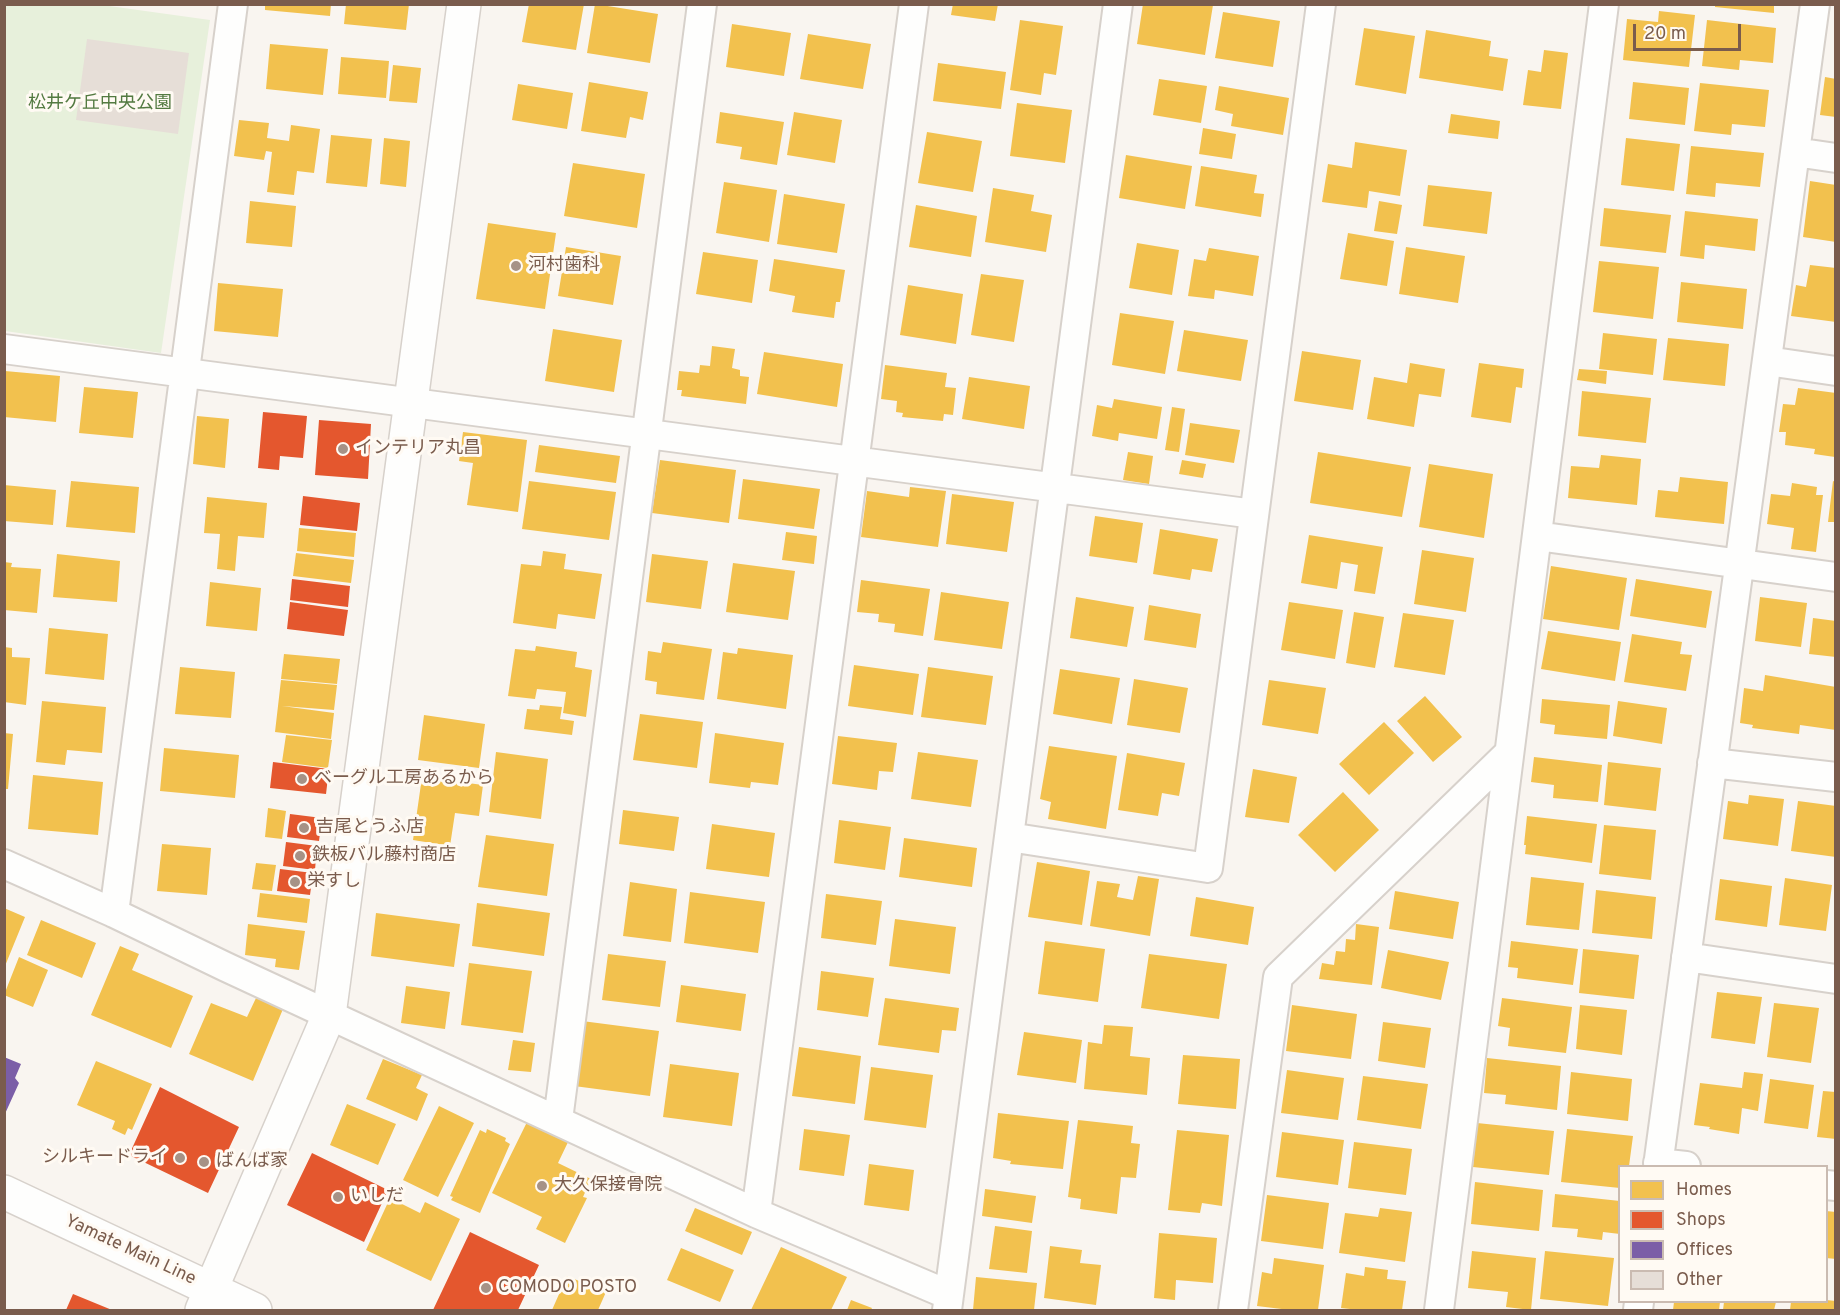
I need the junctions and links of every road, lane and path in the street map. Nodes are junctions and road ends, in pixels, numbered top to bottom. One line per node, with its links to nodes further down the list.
1 (233, 4): 14 (street)
2 (464, 4): 15 (street)
3 (702, 4): 16 (street)
4 (914, 4): 17 (street)
5 (1118, 4): 18 (street)
6 (1321, 4): 19 (street)
7 (1604, 4): 20 (street)
8 (1815, 4): 9 (street)
9 (1795, 152): 10 (street); 12 (street)
10 (1836, 158)
11 (4, 349): 14 (street)
12 (1767, 362): 13 (street); 21 (street)
13 (1836, 371)
14 (184, 372): 15 (street); 28 (street)
15 (411, 403): 16 (street); 31 (street)
16 (647, 434): 17 (street); 32 (street)
17 (854, 461): 18 (street); 35 (street)
18 (1054, 488): 19 (street); 26 (street)
19 (1254, 514): 26 (street)
20 (1537, 536): 21 (street); 23 (street)
21 (1739, 564): 22 (street); 24 (street)
22 (1836, 577)
23 (1509, 753): 39 (street); 40 (street)
24 (1713, 763): 25 (street); 29 (street)
25 (1836, 777)
26 (1009, 837): 37 (street)
27 (4, 864): 28 (street)
28 (114, 913): 31 (street)
29 (1686, 957): 30 (street); 33 (street)
30 (1836, 979)
31 (329, 1015): 32 (street); 36 (street)
32 (558, 1120): 35 (street)
33 (1667, 1165)
34 (4, 1192): 36 (street, Yamate Main Line)
35 (756, 1213): 37 (street)
36 (207, 1300): 38 (street, Yamate Main Line)
37 (948, 1303)
38 (255, 1311)
39 (1233, 1311)
40 (1439, 1311)

